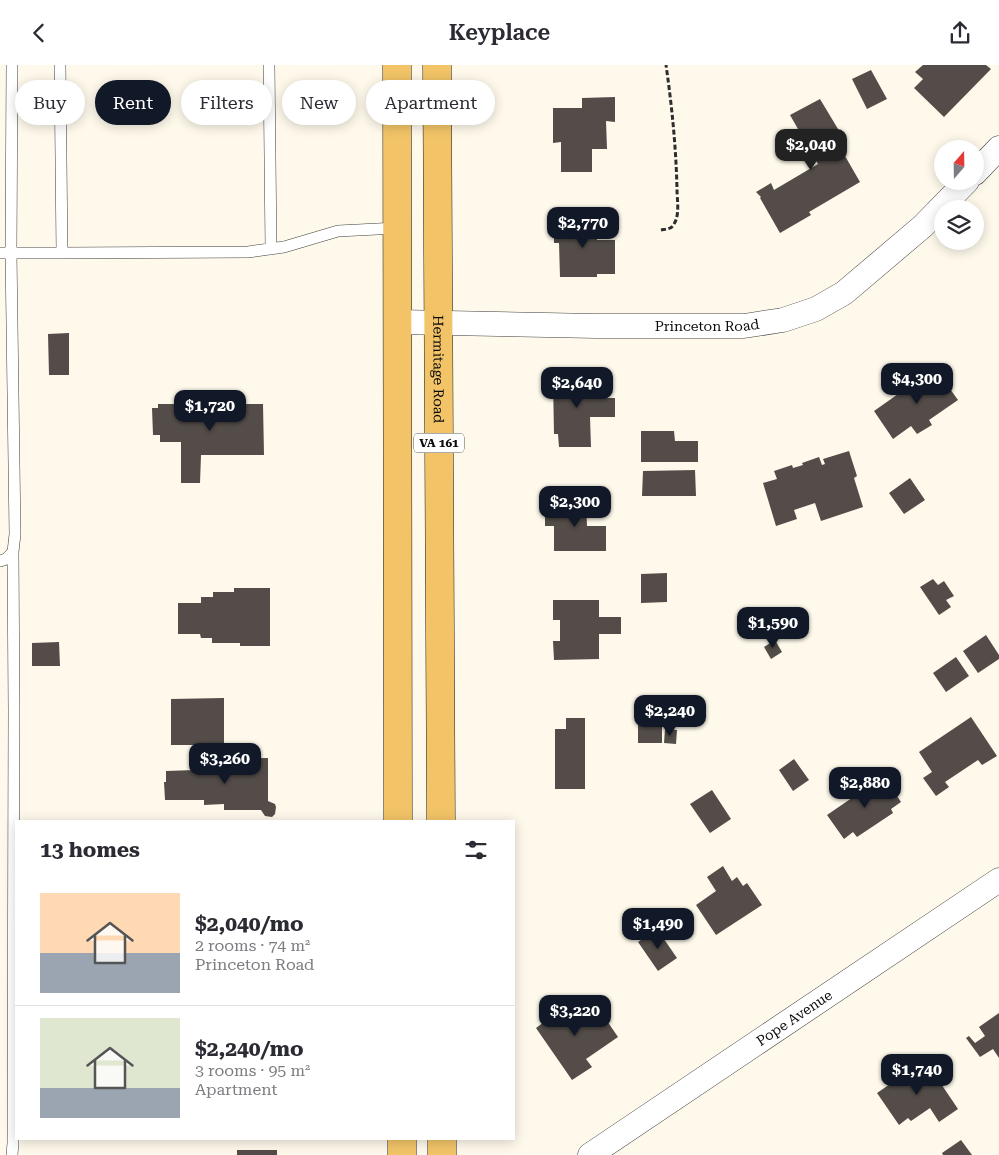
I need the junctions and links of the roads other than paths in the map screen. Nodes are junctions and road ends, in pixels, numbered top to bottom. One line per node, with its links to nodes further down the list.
1 (12, 65): 11 (lane)
2 (60, 65): 12 (lane)
3 (269, 65): 10 (lane)
4 (397, 65): 9 (main road, VA 161)
5 (437, 65): 14 (main road, Hermitage Road / VA 161)
6 (999, 148): 7 (street)
7 (984, 164)
8 (958, 190): 14 (street, Princeton Road)
9 (397, 228): 10 (lane); 13 (main road, VA 161)
10 (271, 249): 12 (lane)
11 (6, 253): 12 (lane); 15 (lane)
12 (62, 253)
13 (398, 322): 14 (street, Princeton Road); 17 (main road, VA 161)
14 (438, 322): 18 (main road, Hermitage Road / VA 161)
15 (13, 552): 16 (lane); 22 (lane)
16 (0, 561)
17 (398, 820)
18 (441, 820)
19 (999, 880): 25 (street, Pope Avenue)
20 (402, 1140): 23 (main road)
21 (442, 1140): 24 (main road)
22 (12, 1155)
23 (402, 1155)
24 (442, 1155)
25 (590, 1155)

